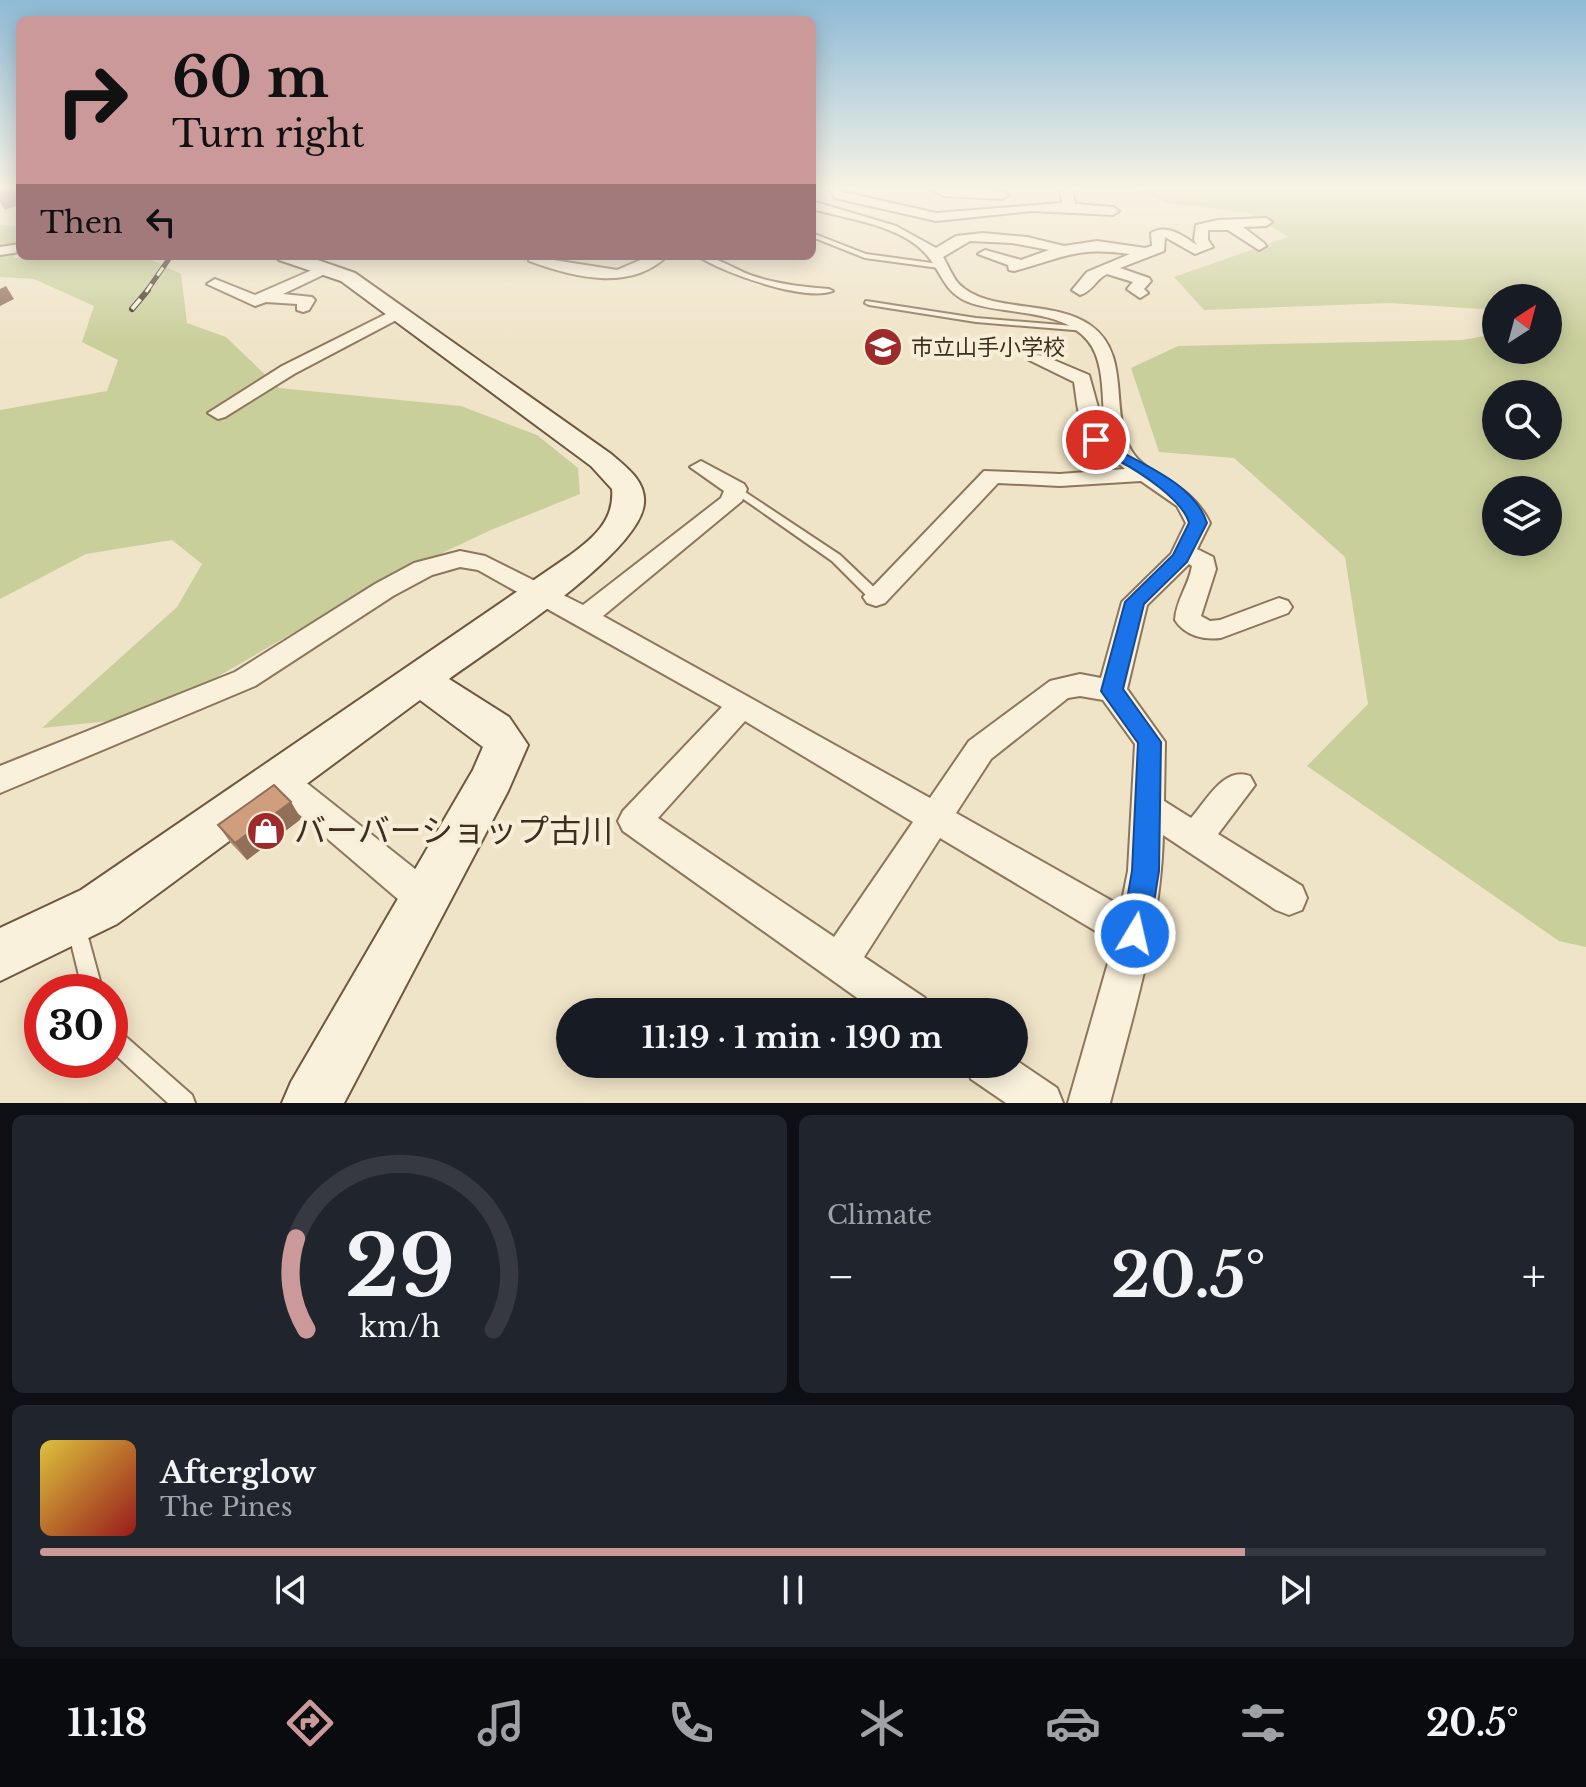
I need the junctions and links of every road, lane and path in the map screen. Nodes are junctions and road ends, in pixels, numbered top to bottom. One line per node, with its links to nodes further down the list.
1 (826, 240): 18 (lane)
2 (915, 240): 18 (street)
3 (959, 240): 18 (street)
4 (1009, 240): 9 (street)
5 (1158, 240): 11 (street)
6 (1181, 240): 7 (street)
7 (1201, 240)
8 (16, 249): 10 (street)
9 (1063, 250): 11 (street); 12 (street)
10 (2, 251)
11 (1146, 252): 20 (street)
12 (985, 254)
13 (299, 260): 19 (street)
14 (540, 260): 21 (street)
15 (603, 260): 21 (street)
16 (652, 260): 21 (street)
17 (710, 260): 24 (lane)
18 (936, 261): 30 (street)
19 (326, 268): 26 (street); 29 (street)
20 (1107, 269): 23 (street); 25 (street)
21 (587, 270)
22 (215, 284): 26 (street)
23 (1080, 290)
24 (829, 291)
25 (1140, 293)
26 (263, 297): 28 (street)
27 (869, 303): 30 (lane)
28 (303, 307)
29 (398, 313): 32 (street); 39 (street)
30 (1086, 329): 35 (street)
31 (1038, 360): 35 (street)
32 (253, 392): 33 (street); 34 (street)
33 (281, 396)
34 (218, 413)
35 (1137, 466): 38 (street); 40 (street)
36 (701, 467): 37 (street)
37 (736, 489): 40 (lane); 42 (street)
38 (1183, 552): 41 (street); 44 (street)
39 (538, 592): 42 (street); 43 (street); 47 (street)
40 (876, 597)
41 (1279, 607)
42 (584, 618): 45 (street)
43 (417, 678): 46 (street); 53 (street)
44 (1112, 691): 49 (street); 50 (street)
45 (742, 705): 50 (street); 57 (street)
46 (278, 778): 53 (street); 54 (street)
47 (0, 780)
48 (1239, 785): 51 (street)
49 (1148, 808): 51 (street); 55 (street)
50 (935, 817): 55 (street); 57 (street)
51 (1194, 839): 52 (street)
52 (1289, 898)
53 (426, 900): 63 (street)
54 (75, 919): 56 (street); 58 (lane)
55 (1135, 934): 65 (street)
56 (0, 955)
57 (839, 962): 59 (street)
58 (89, 974)
59 (891, 998)
60 (128, 1052): 62 (lane)
61 (1006, 1078): 64 (street)
62 (184, 1103)
63 (312, 1103)
64 (1042, 1103)
65 (1089, 1103)

